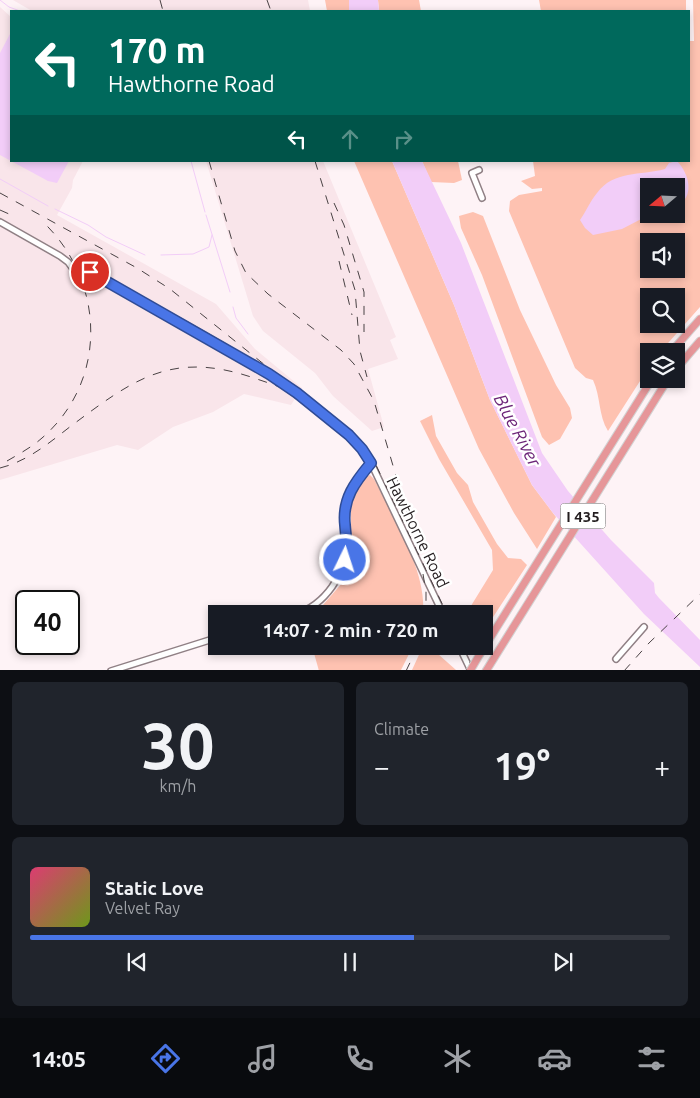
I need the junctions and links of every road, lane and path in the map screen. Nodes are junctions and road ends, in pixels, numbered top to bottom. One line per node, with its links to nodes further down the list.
1 (479, 170): 2 (street)
2 (482, 198)
3 (0, 222): 10 (street, Hawthorne Road)
4 (700, 319): 6 (highway)
5 (700, 341): 7 (highway)
6 (679, 343)
7 (685, 358)
8 (646, 388): 21 (highway, I 435, bridge)
9 (662, 388): 22 (highway, I 435)
10 (371, 463): 11 (street); 12 (street, Hawthorne Road)
11 (312, 605)
12 (439, 605)
13 (644, 627): 16 (street)
14 (208, 640): 17 (street)
15 (463, 655): 21 (street)
16 (616, 659)
17 (135, 663): 18 (street); 20 (street)
18 (127, 668): 19 (street)
19 (111, 670)
20 (137, 670)
21 (470, 670)
22 (487, 670)

